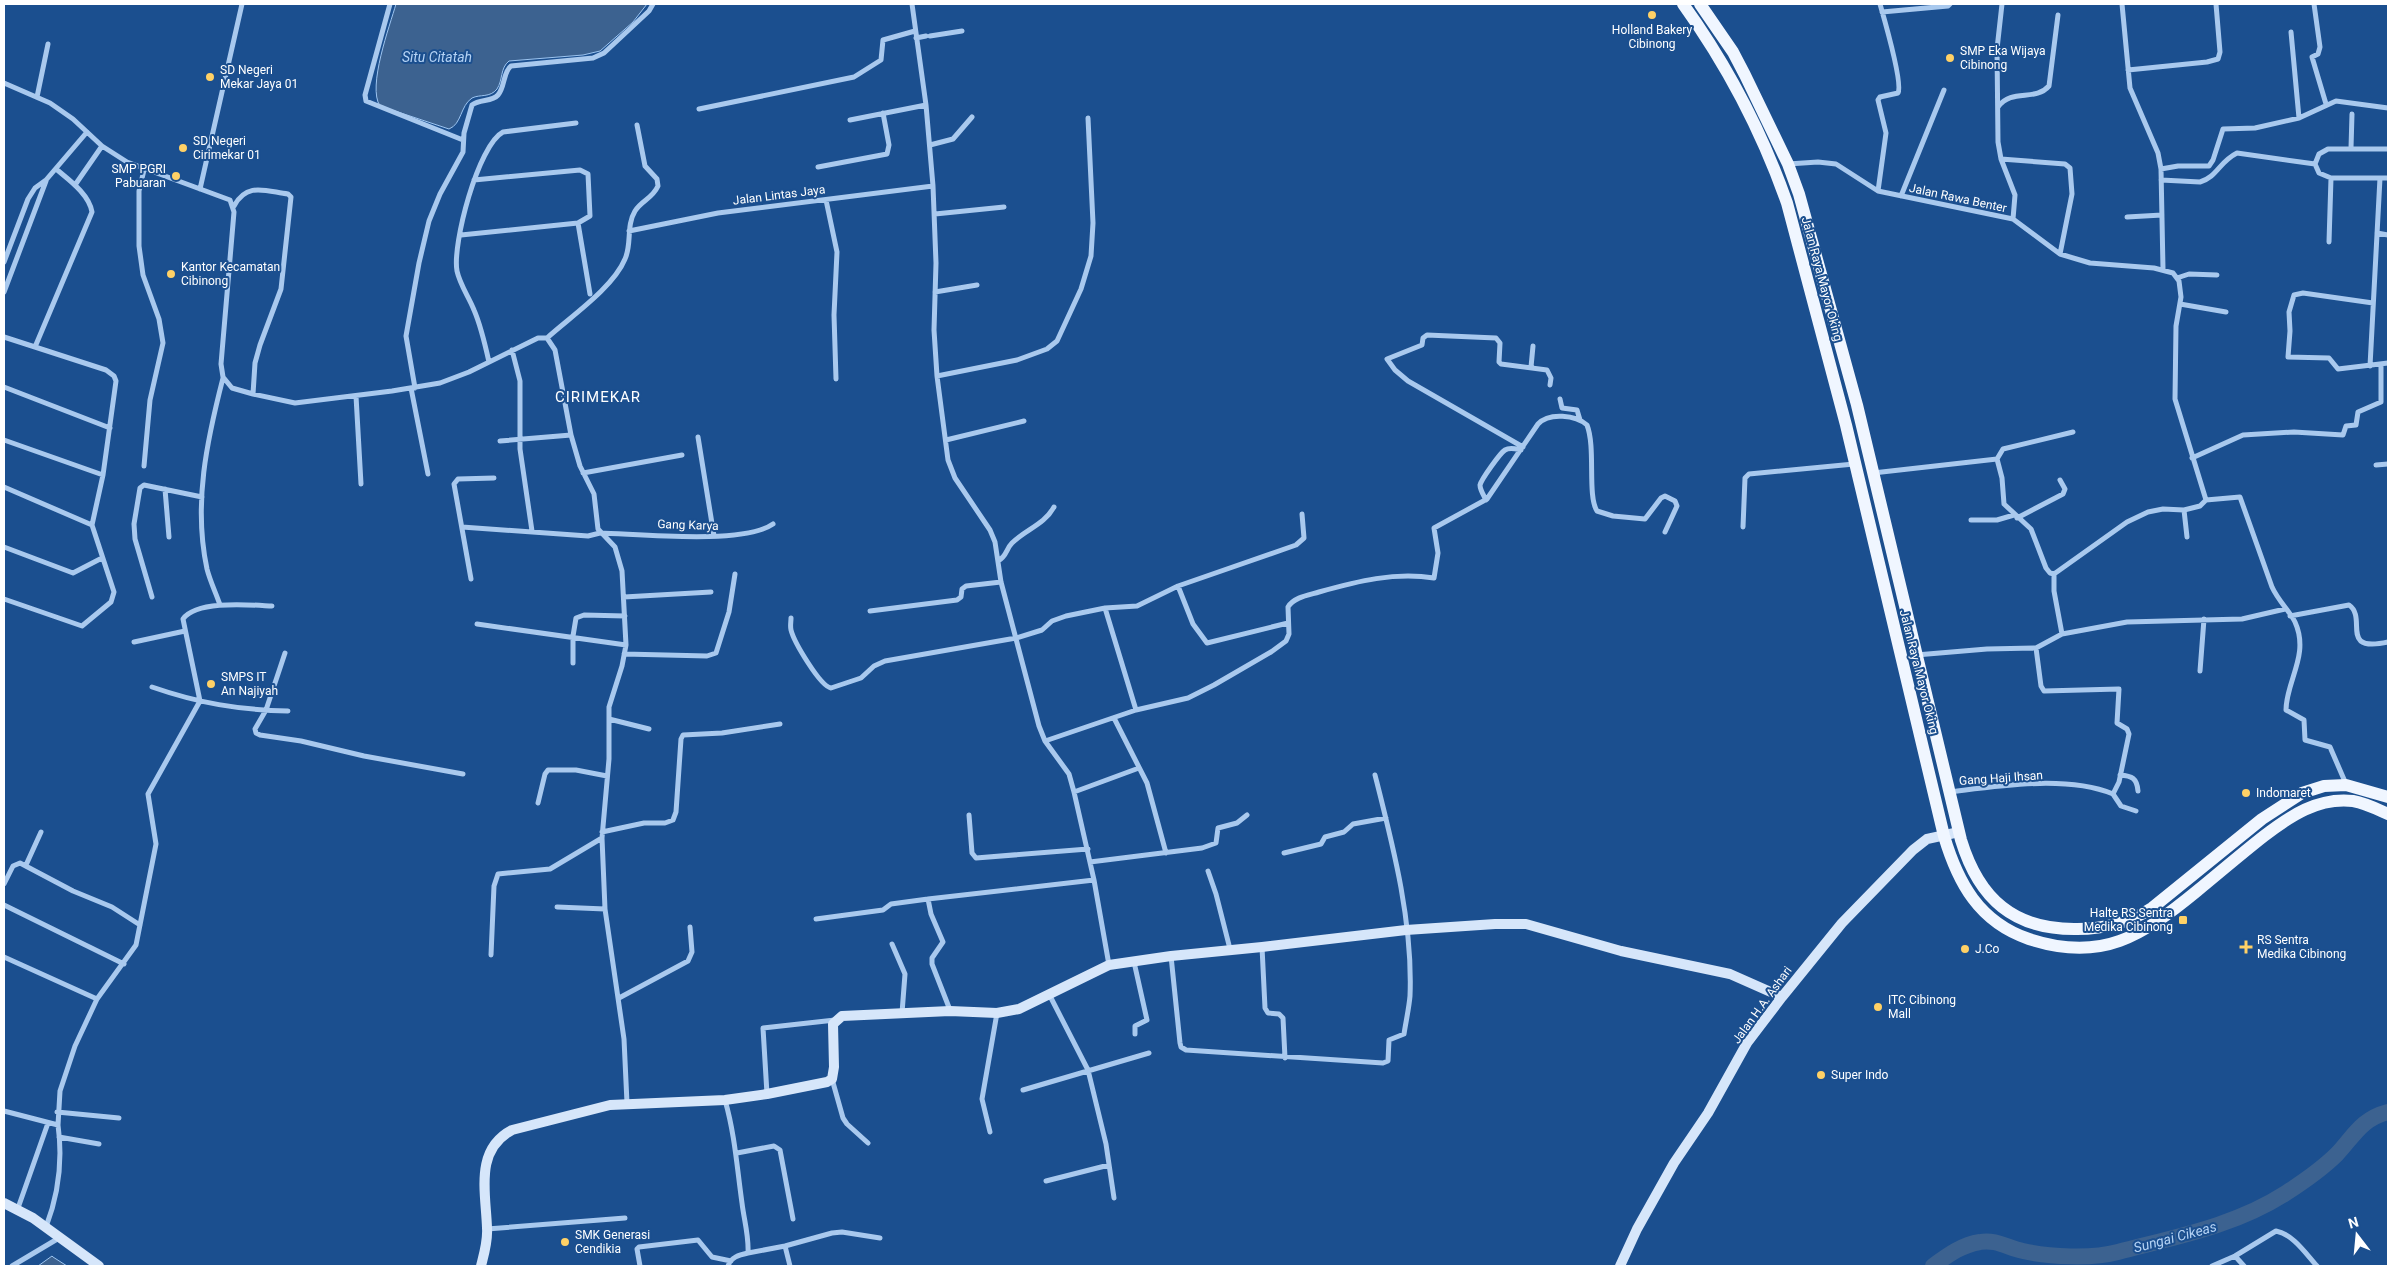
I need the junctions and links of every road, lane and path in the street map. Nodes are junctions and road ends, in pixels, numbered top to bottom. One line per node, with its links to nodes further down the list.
1 (242, 4): 58 (street)
2 (390, 4): 38 (street)
3 (653, 4): 38 (street)
4 (912, 4): 15 (street)
5 (1683, 4): 100 (main road, Jalan Raya Mayor Oking)
6 (1700, 4): 44 (main road, Jalan Raya Mayor Oking)
7 (1880, 4): 13 (street)
8 (1950, 4): 13 (street)
9 (2002, 4): 26 (street)
10 (2122, 4): 20 (street)
11 (2216, 4): 20 (street)
12 (2314, 4): 24 (street)
13 (1882, 12): 59 (street)
14 (2058, 15): 26 (street)
15 (915, 31): 18 (street); 28 (street)
16 (962, 31): 18 (street)
17 (2291, 32): 33 (street)
18 (916, 38): 25 (street)
19 (48, 44): 23 (street)
20 (2128, 70): 49 (street)
21 (4, 83): 23 (street)
22 (1944, 90): 60 (street)
23 (37, 97): 37 (street)
24 (2326, 104): 27 (street); 33 (street)
25 (926, 105): 29 (street); 39 (street)
26 (1998, 108): 43 (street)
27 (2388, 108)
28 (699, 109)
29 (883, 113): 34 (street); 46 (street)
30 (2352, 114): 41 (street)
31 (972, 117): 39 (street)
32 (1088, 118): 96 (street)
33 (2299, 118): 49 (street)
34 (850, 120)
35 (576, 123): 54 (street)
36 (637, 125): 69 (street)
37 (87, 132): 40 (street); 47 (street)
38 (464, 140): 103 (street)
39 (930, 145): 57 (street)
40 (102, 146): 48 (street); 56 (street)
41 (2351, 148): 42 (street); 45 (street)
42 (2388, 149)
43 (2001, 159): 67 (street); 74 (street)
44 (1788, 164): 59 (street, Jalan Rawa Benter); 97 (main road, Jalan Raya Mayor Oking)
45 (2315, 164): 50 (street); 55 (street)
46 (818, 167)
47 (56, 169): 53 (street); 56 (street)
48 (144, 170): 58 (street); 123 (street)
49 (2162, 170): 55 (street)
50 (2332, 178): 51 (street); 73 (street)
51 (2380, 178): 52 (street); 70 (street)
52 (2388, 178)
53 (46, 180): 75 (street); 80 (street)
54 (474, 180): 68 (street); 72 (street)
55 (2161, 180): 65 (street)
56 (75, 185): 89 (street)
57 (933, 186): 61 (street, Jalan Lintas Jaya); 64 (street)
58 (200, 189): 62 (street)
59 (1878, 191): 60 (street, Jalan Rawa Benter)
60 (1901, 196): 67 (street, Jalan Rawa Benter)
61 (826, 200): 69 (street, Jalan Lintas Jaya); 99 (street)
62 (234, 206): 98 (street); 104 (street)
63 (1004, 207): 64 (street)
64 (935, 214): 81 (street)
65 (2162, 215): 66 (street); 76 (street)
66 (2127, 218)
67 (2013, 220): 74 (street, Jalan Rawa Benter)
68 (578, 223): 72 (street); 82 (street)
69 (629, 231): 87 (street)
70 (2377, 233): 71 (street); 83 (street)
71 (2388, 234)
72 (461, 235): 91 (street)
73 (2329, 242)
74 (2060, 254): 76 (street, Jalan Rawa Benter)
75 (4, 262)
76 (2163, 269): 78 (street, Jalan Rawa Benter)
77 (2217, 275): 78 (street)
78 (2177, 278): 84 (street)
79 (977, 285): 81 (street)
80 (4, 292)
81 (935, 292): 96 (street)
82 (590, 294)
83 (2373, 303): 94 (street); 94 (street)
84 (2180, 304): 85 (street); 119 (street)
85 (2226, 312)
86 (4, 337): 89 (street)
87 (547, 338): 90 (street); 111 (street)
88 (1533, 346): 95 (street)
89 (35, 347): 109 (street)
90 (512, 350): 91 (street); 113 (street)
91 (489, 362): 103 (street)
92 (2388, 363): 93 (street)
93 (2381, 365): 94 (street); 119 (street)
94 (2370, 366)
95 (1531, 367): 101 (street); 117 (street)
96 (937, 376): 115 (street)
97 (1849, 376): 100 (main road); 126 (main road, Jalan Raya Mayor Oking)
98 (223, 377): 104 (street); 134 (street)
99 (836, 379)
100 (1834, 380): 121 (main road, Jalan Raya Mayor Oking)
101 (1550, 385)
102 (4, 387): 109 (street)
103 (413, 388): 105 (street); 127 (street)
104 (253, 394): 105 (street)
105 (356, 396): 131 (street)
106 (1560, 399): 107 (street)
107 (1580, 420): 117 (street); 148 (street)
108 (1024, 421): 115 (street)
109 (110, 428): 128 (street)
110 (2073, 432): 120 (street)
111 (571, 435): 113 (street); 125 (street)
112 (698, 437): 149 (street)
113 (520, 438): 116 (street); 146 (street)
114 (4, 440): 128 (street)
115 (946, 440): 154 (street)
116 (500, 441)
117 (1522, 448): 135 (street); 135 (street)
118 (682, 455): 125 (street)
119 (2192, 458): 136 (street)
120 (1997, 459): 126 (street); 140 (street)
121 (1854, 464): 145 (street); 176 (main road, Jalan Raya Mayor Oking)
122 (2388, 464): 124 (street)
123 (144, 466)
124 (2376, 466)
125 (583, 472): 147 (street)
126 (1873, 473): 175 (main road, Jalan Raya Mayor Oking)
127 (428, 474)
128 (102, 475): 143 (street)
129 (494, 478): 144 (street)
130 (2060, 480): 140 (street)
131 (361, 484)
132 (4, 487): 143 (street)
133 (165, 489): 134 (street); 151 (street); 161 (street)
134 (202, 497): 164 (street)
135 (1486, 500): 173 (street)
136 (2206, 500): 138 (street); 167 (street)
137 (1054, 507): 154 (street)
138 (2184, 510): 150 (street); 156 (street)
139 (1302, 514): 159 (street)
140 (2016, 516): 141 (street); 156 (street)
141 (1971, 520)
142 (773, 524): 149 (street, Gang Karya)
143 (92, 525): 153 (street)
144 (462, 526): 146 (street, Gang Karya); 157 (street)
145 (1743, 527)
146 (532, 531): 147 (street, Gang Karya)
147 (600, 532): 149 (street, Gang Karya); 162 (street)
148 (1665, 532)
149 (714, 536)
150 (2187, 537)
151 (169, 538)
152 (4, 547): 153 (street)
153 (102, 558): 163 (street)
154 (998, 561): 158 (street)
155 (735, 574): 186 (street)
156 (2054, 574): 178 (street)
157 (471, 580)
158 (1001, 582): 168 (street); 180 (street)
159 (1178, 586): 166 (street); 173 (street)
160 (711, 592): 162 (street)
161 (152, 597)
162 (624, 597): 169 (street)
163 (4, 599)
164 (220, 605): 165 (street); 177 (street)
165 (272, 606)
166 (1105, 608): 180 (street); 193 (street)
167 (2285, 609): 170 (street); 172 (street)
168 (870, 611)
169 (626, 616): 179 (street); 183 (street)
170 (2290, 616): 182 (street); 205 (street)
171 (791, 618): 180 (street)
172 (2204, 619): 178 (street); 189 (street)
173 (1288, 623): 193 (street)
174 (477, 624): 179 (street)
175 (1909, 625): 176 (main road); 187 (main road, Jalan Raya Mayor Oking)
176 (1894, 628): 220 (main road, Jalan Raya Mayor Oking)
177 (185, 631): 181 (street); 191 (street)
178 (2062, 634): 184 (street)
179 (573, 636): 183 (street); 188 (street)
180 (1016, 638): 199 (street)
181 (134, 642)
182 (2388, 642)
183 (626, 645): 186 (street)
184 (2036, 648): 187 (street); 202 (street)
185 (285, 654): 192 (street)
186 (624, 654): 196 (street)
187 (1916, 655): 208 (main road, Jalan Raya Mayor Oking)
188 (573, 663)
189 (2200, 671)
190 (152, 687): 191 (street)
191 (200, 701): 192 (street); 234 (street)
192 (266, 710): 194 (street); 201 (street)
193 (1136, 710): 195 (street)
194 (288, 711)
195 (1114, 718): 199 (street); 200 (street)
196 (609, 719): 198 (street); 204 (street)
197 (780, 724): 219 (street)
198 (650, 729)
199 (1045, 741): 207 (street)
200 (1139, 768): 207 (street); 222 (street)
201 (463, 774)
202 (2120, 774): 206 (street); 209 (street)
203 (1375, 775): 216 (street)
204 (607, 776): 211 (street); 219 (street)
205 (2346, 785): 210 (main road, Jalan Raya Mayor Oking); 218 (main road, Jalan Raya Mayor Oking)
206 (2138, 791)
207 (1074, 792): 221 (street)
208 (1949, 792): 209 (street, Gang Haji Ihsan); 218 (main road, Jalan Raya Mayor Oking)
209 (2113, 794): 212 (street)
210 (2388, 797)
211 (538, 803)
212 (2136, 811)
213 (2388, 814): 220 (main road, Jalan Raya Mayor Oking)
214 (969, 815): 221 (street)
215 (1247, 815): 222 (street)
216 (1386, 818): 223 (street); 236 (street)
217 (41, 832): 225 (street)
218 (1959, 832): 220 (street, Jalan H.A. Ashari)
219 (602, 835): 232 (street); 240 (street)
220 (1944, 836): 247 (street, Jalan H.A. Ashari)
221 (1088, 849): 224 (street)
222 (1166, 853): 224 (street)
223 (1284, 853)
224 (1090, 862): 227 (street)
225 (26, 865): 228 (street); 234 (street)
226 (1208, 871): 239 (street)
227 (1094, 880): 229 (street); 245 (street)
228 (4, 884)
229 (928, 899): 233 (street); 250 (street)
230 (4, 905): 244 (street)
231 (557, 907): 232 (street)
232 (605, 909): 248 (street)
233 (816, 919)
234 (140, 925): 244 (street)
235 (690, 927): 248 (street)
236 (1406, 930): 238 (street); 247 (street); 256 (street)
237 (892, 944): 252 (street)
238 (1262, 947): 239 (street); 256 (street)
239 (1230, 949): 241 (street)
240 (491, 955)
241 (1170, 956): 243 (street); 256 (street)
242 (4, 957): 249 (street)
243 (1134, 962): 245 (street); 254 (street)
244 (124, 964): 249 (street)
245 (1109, 965): 246 (street)
246 (1049, 994): 251 (street); 257 (street)
247 (1782, 996): 293 (street, Jalan H.A. Ashari)
248 (618, 998): 262 (street)
249 (97, 999): 264 (street)
250 (950, 1011): 251 (street); 252 (street)
251 (997, 1013): 268 (street)
252 (902, 1014): 253 (street)
253 (835, 1020): 258 (street); 260 (street)
254 (1135, 1034)
255 (1149, 1054): 257 (street)
256 (1285, 1058)
257 (1088, 1070): 259 (street); 273 (street)
258 (832, 1079): 260 (street); 270 (street)
259 (1023, 1090)
260 (767, 1094): 261 (street)
261 (725, 1100): 262 (street); 272 (street)
262 (628, 1103): 281 (street)
263 (4, 1111): 266 (street)
264 (57, 1112): 265 (street); 267 (street)
265 (119, 1118)
266 (48, 1123): 267 (street); 277 (street)
267 (58, 1125): 269 (street)
268 (990, 1132)
269 (59, 1137): 271 (street); 280 (street)
270 (868, 1143)
271 (98, 1144)
272 (737, 1153): 279 (street); 285 (street)
273 (1109, 1165): 274 (street); 275 (street)
274 (1046, 1180)
275 (1114, 1198)
276 (4, 1203): 277 (street)
277 (18, 1208): 280 (street)
278 (625, 1218): 281 (street)
279 (793, 1219)
280 (46, 1227): 282 (street)
281 (487, 1229): 290 (street)
282 (59, 1238): 288 (street); 289 (street)
283 (880, 1238): 284 (street)
284 (785, 1246): 285 (street); 292 (street)
285 (748, 1253): 287 (street)
286 (2234, 1256): 294 (street); 295 (street); 296 (street)
287 (729, 1264): 291 (street)
288 (12, 1266)
289 (99, 1266)
290 (481, 1266)
291 (640, 1266)
292 (790, 1266)
293 (1620, 1266)
294 (2212, 1266)
295 (2244, 1266)
296 (2317, 1266)

